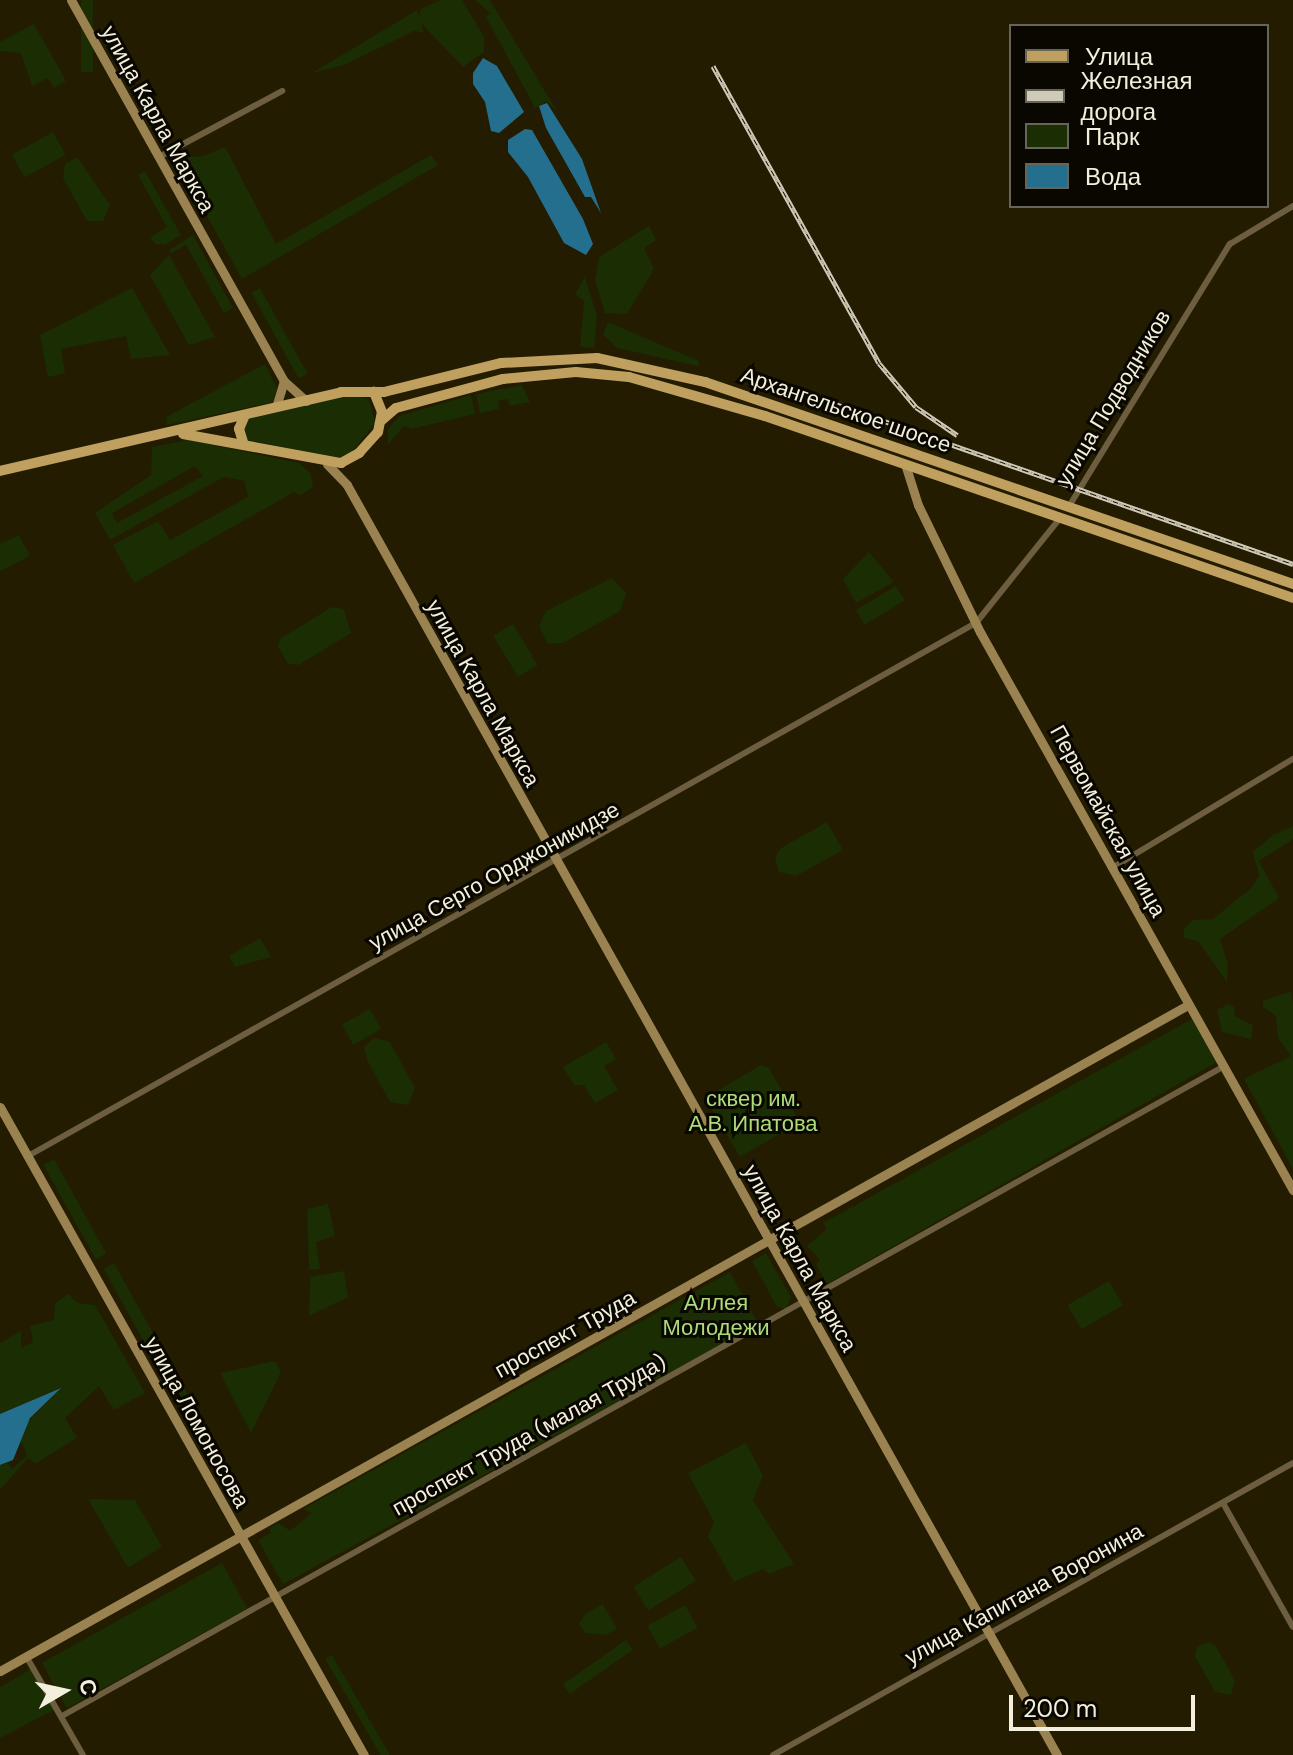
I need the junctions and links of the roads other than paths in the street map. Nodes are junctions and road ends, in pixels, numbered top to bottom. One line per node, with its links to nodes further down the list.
1 (71, 0): 3 (street, улица Карла Маркса)
2 (282, 91): 3 (street)
3 (159, 157): 5 (street, улица Карла Маркса)
4 (1293, 206): 18 (street, улица Подводников)
5 (284, 381): 7 (street, улица Карла Маркса); 8 (street)
6 (374, 392): 7 (main road, Архангельское шоссе); 10 (main road); 13 (main road, Архангельское шоссе)
7 (306, 401): 8 (main road, Архангельское шоссе)
8 (276, 407): 9 (main road, Архангельское шоссе)
9 (245, 415): 11 (main road, Архангельское шоссе); 12 (main road)
10 (382, 420): 13 (main road, Архангельское шоссе); 14 (main road)
11 (173, 433): 12 (main road); 16 (main road, Архангельское шоссе)
12 (243, 442): 15 (main road)
13 (905, 458): 18 (main road, Архангельское шоссе); 19 (main road, Архангельское шоссе); 22 (street, Первомайская улица)
14 (349, 459): 15 (main road); 17 (street)
15 (327, 464): 17 (street, улица Карла Маркса)
16 (0, 471)
17 (347, 485): 24 (street, улица Карла Маркса)
18 (1069, 507): 19 (street, улица Подводников); 20 (main road, Архангельское шоссе)
19 (1061, 517): 21 (main road, Архангельское шоссе); 22 (street, улица Подводников)
20 (1293, 584)
21 (1293, 598)
22 (976, 623): 24 (street, улица Серго Орджоникидзе); 25 (street, Первомайская улица)
23 (1293, 759): 25 (street)
24 (557, 862): 29 (street, улица Серго Орджоникидзе); 31 (street, улица Карла Маркса)
25 (1112, 868): 26 (street, Первомайская улица)
26 (1188, 1005): 27 (street, Первомайская улица); 31 (street, проспект Труда)
27 (1223, 1067): 30 (street, Первомайская улица); 32 (street, проспект Труда (малая Труда))
28 (0, 1107): 29 (street, улица Ломоносова)
29 (28, 1156): 35 (street, улица Ломоносова)
30 (1293, 1190)
31 (769, 1241): 32 (street, улица Карла Маркса); 35 (street, проспект Труда)
32 (804, 1303): 36 (street, проспект Труда (малая Труда)); 38 (street, улица Карла Маркса)
33 (1293, 1463): 34 (street, улица Капитана Воронина)
34 (1223, 1503): 37 (street); 38 (street, улица Капитана Воронина)
35 (240, 1536): 36 (street, улица Ломоносова); 39 (street, проспект Труда)
36 (275, 1597): 41 (street, проспект Труда (малая Труда)); 43 (street, улица Ломоносова)
37 (1293, 1627)
38 (989, 1634): 44 (street, улица Капитана Воронина); 45 (street, улица Карла Маркса)
39 (26, 1656): 40 (street, проспект Труда); 41 (street)
40 (0, 1671)
41 (62, 1716): 42 (street)
42 (83, 1755)
43 (364, 1755)
44 (773, 1755)
45 (1057, 1755)

